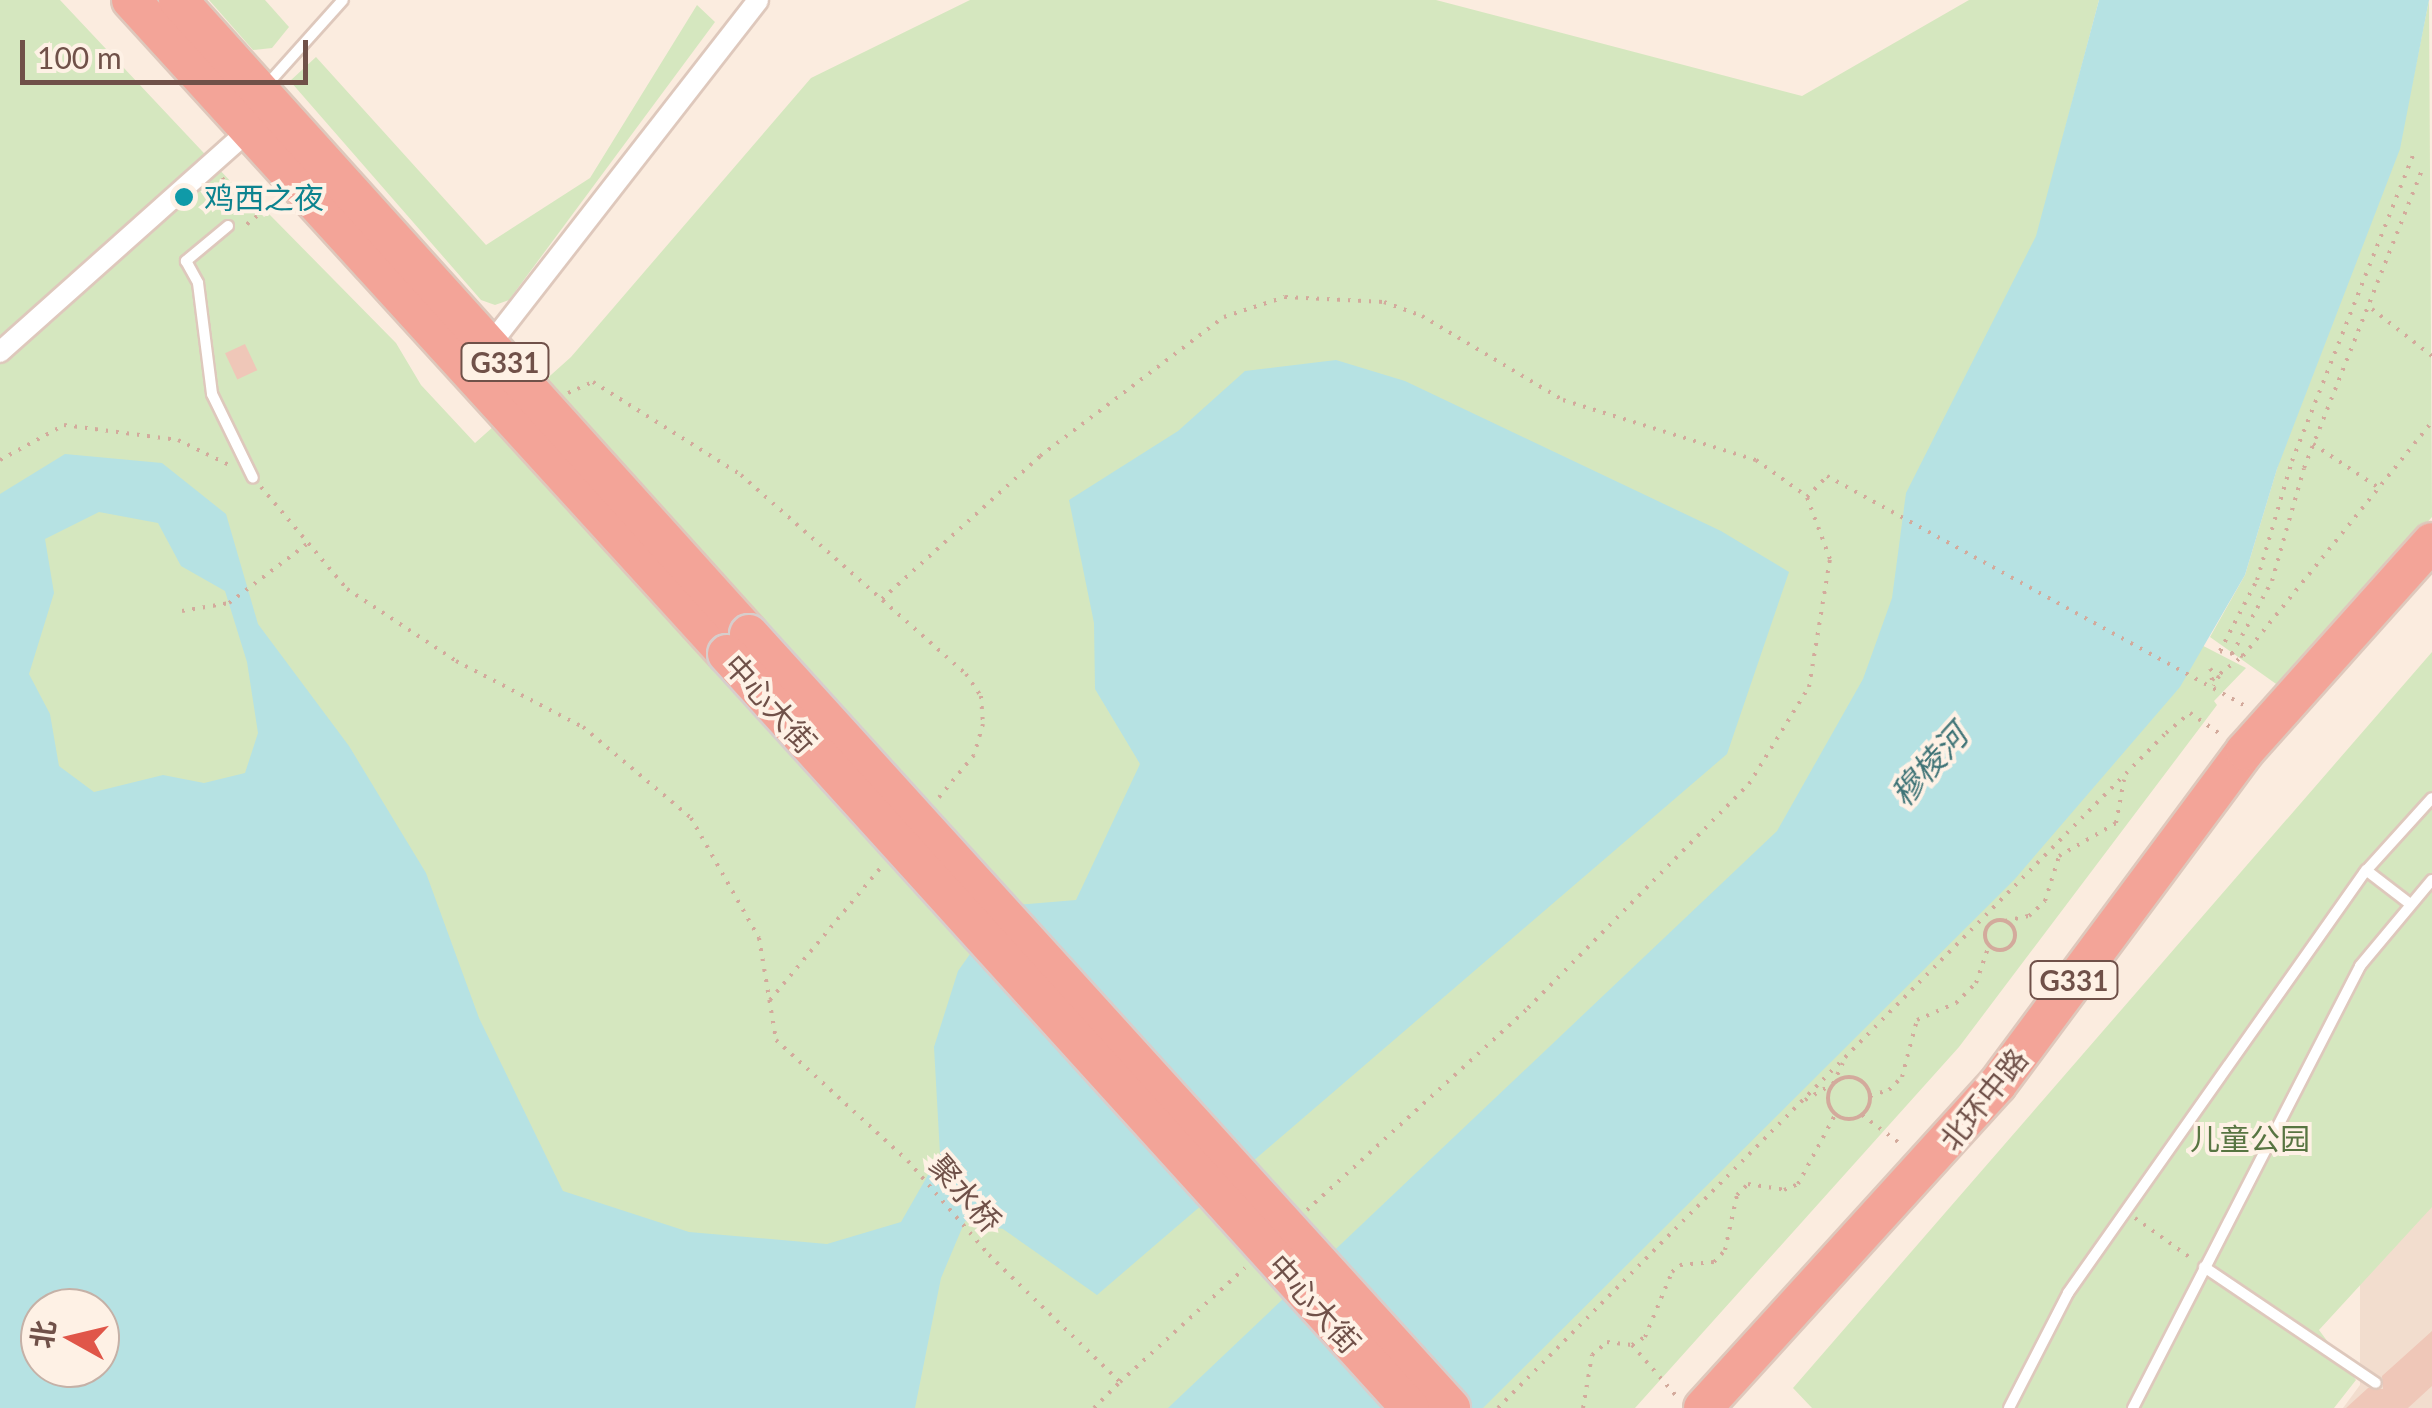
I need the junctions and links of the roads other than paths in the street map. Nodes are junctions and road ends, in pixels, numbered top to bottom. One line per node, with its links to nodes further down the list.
1 (131, 0): 5 (highway, 中心大街 / G331)
2 (178, 0): 5 (highway, 中心大街 / G331)
3 (343, 0): 5 (lane)
4 (758, 0): 7 (street)
5 (248, 113): 7 (highway, 中心大街 / G331); 8 (street); 12 (highway, 中心大街 / G331)
6 (228, 226): 9 (lane)
7 (490, 346): 12 (highway, 中心大街 / G331)
8 (0, 352)
9 (254, 478)
10 (2432, 542): 21 (highway, 北环中路 / G331)
11 (2432, 570): 22 (highway, 北环中路 / G331)
12 (738, 644): 19 (highway, 中心大街, bridge); 20 (highway, 中心大街, bridge)
13 (2432, 798): 14 (lane)
14 (2366, 870): 16 (lane); 23 (lane)
15 (2432, 880): 16 (lane)
16 (2409, 903): 17 (lane)
17 (2204, 1268): 18 (lane); 24 (lane)
18 (2376, 1383)
19 (1410, 1408)
20 (1451, 1408)
21 (1702, 1408)
22 (1729, 1408)
23 (2009, 1408)
24 (2133, 1408)

